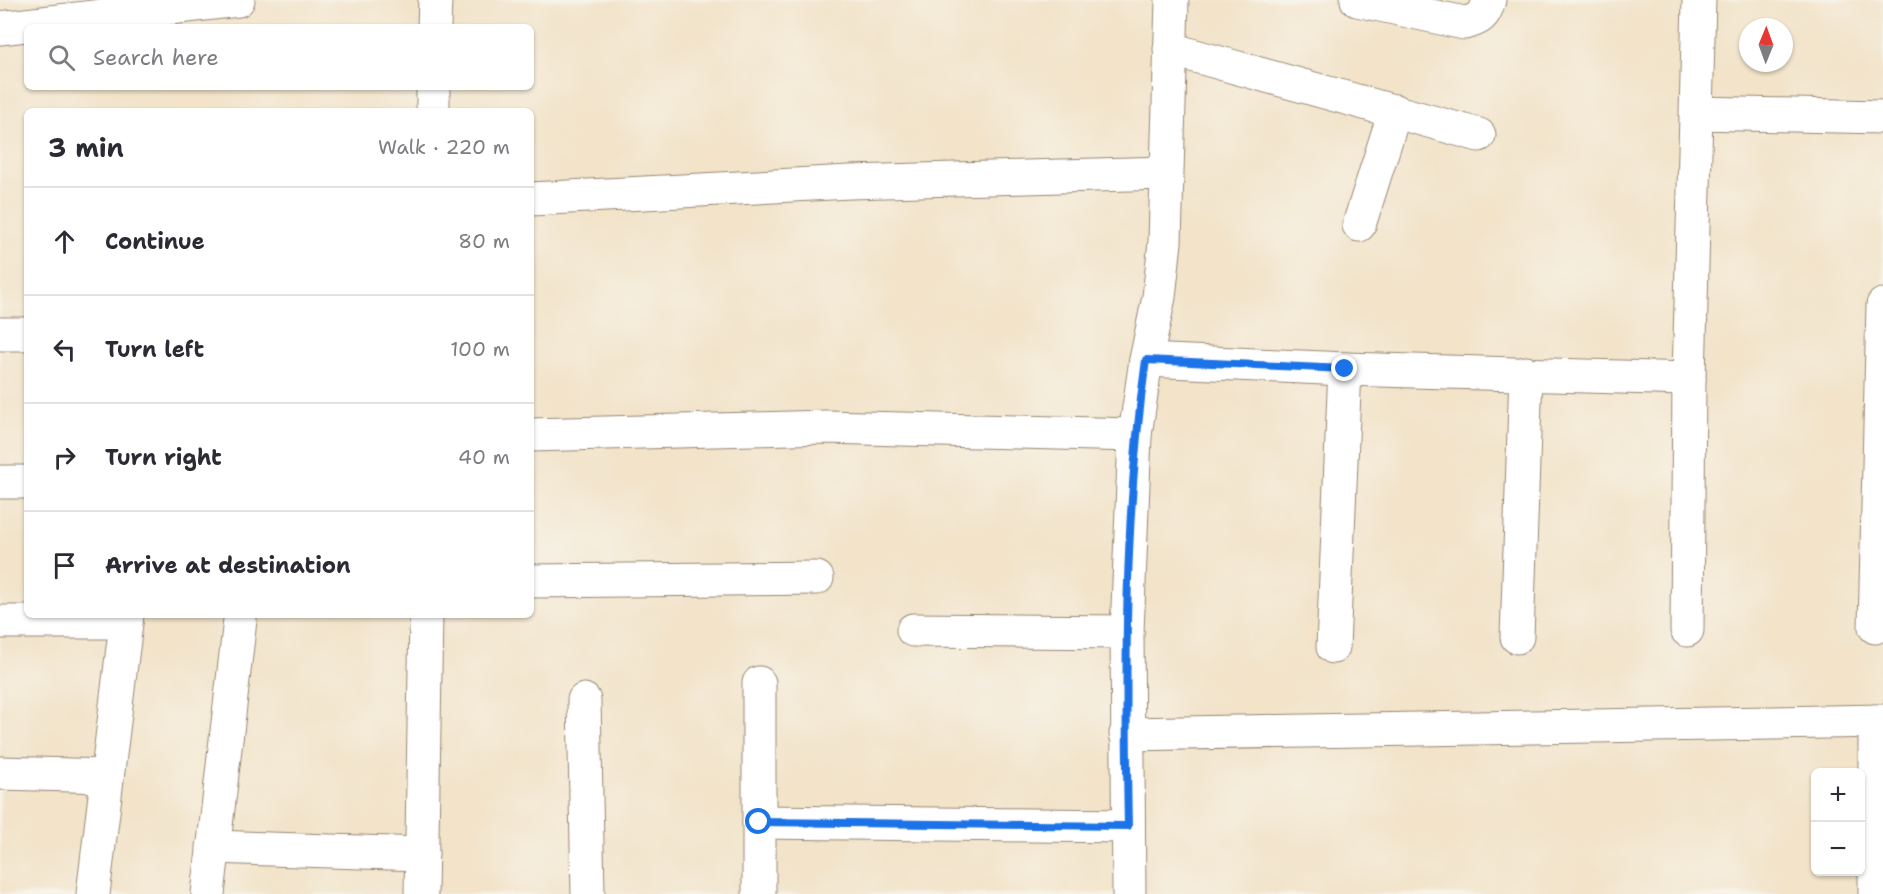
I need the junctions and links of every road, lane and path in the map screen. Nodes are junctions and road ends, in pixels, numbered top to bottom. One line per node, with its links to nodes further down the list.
1 (238, 0): 7 (street)
2 (435, 0): 8 (street)
3 (1172, 0): 11 (street)
4 (1357, 0): 5 (street)
5 (1489, 0)
6 (1699, 0): 15 (street)
7 (34, 24)
8 (434, 24)
9 (24, 25): 10 (street)
10 (0, 28)
11 (1170, 49): 14 (street); 18 (street)
12 (433, 90): 13 (street)
13 (433, 108)
14 (1395, 111): 17 (street); 20 (street)
15 (1697, 113): 16 (street); 27 (street)
16 (1883, 117)
17 (1479, 135)
18 (1165, 172): 19 (street); 24 (street)
19 (534, 199)
20 (1359, 225)
21 (1883, 305): 38 (street)
22 (0, 333): 23 (street)
23 (24, 334)
24 (1146, 360): 25 (street); 29 (street)
25 (1345, 369): 26 (street); 43 (street)
26 (1526, 373): 27 (street); 42 (street)
27 (1689, 379): 40 (street)
28 (534, 435): 29 (street)
29 (1135, 435): 41 (street)
30 (0, 482): 31 (street)
31 (24, 482)
32 (817, 578): 33 (street)
33 (534, 581)
34 (127, 618): 37 (street); 49 (street)
35 (426, 618): 53 (street)
36 (240, 620): 52 (street)
37 (0, 622)
38 (1875, 627)
39 (913, 630): 41 (street)
40 (1687, 630)
41 (1127, 632): 47 (street)
42 (1517, 637)
43 (1333, 647)
44 (759, 683): 50 (street)
45 (585, 700): 57 (street)
46 (1879, 721): 47 (street); 60 (street)
47 (1126, 734): 51 (street)
48 (0, 773): 49 (street)
49 (107, 776): 54 (street)
50 (759, 822): 51 (street); 58 (street)
51 (1128, 826): 59 (street)
52 (213, 847): 53 (street); 55 (street)
53 (422, 854): 56 (street)
54 (93, 894)
55 (208, 894)
56 (422, 894)
57 (588, 894)
58 (759, 894)
59 (1129, 894)
60 (1875, 894)

